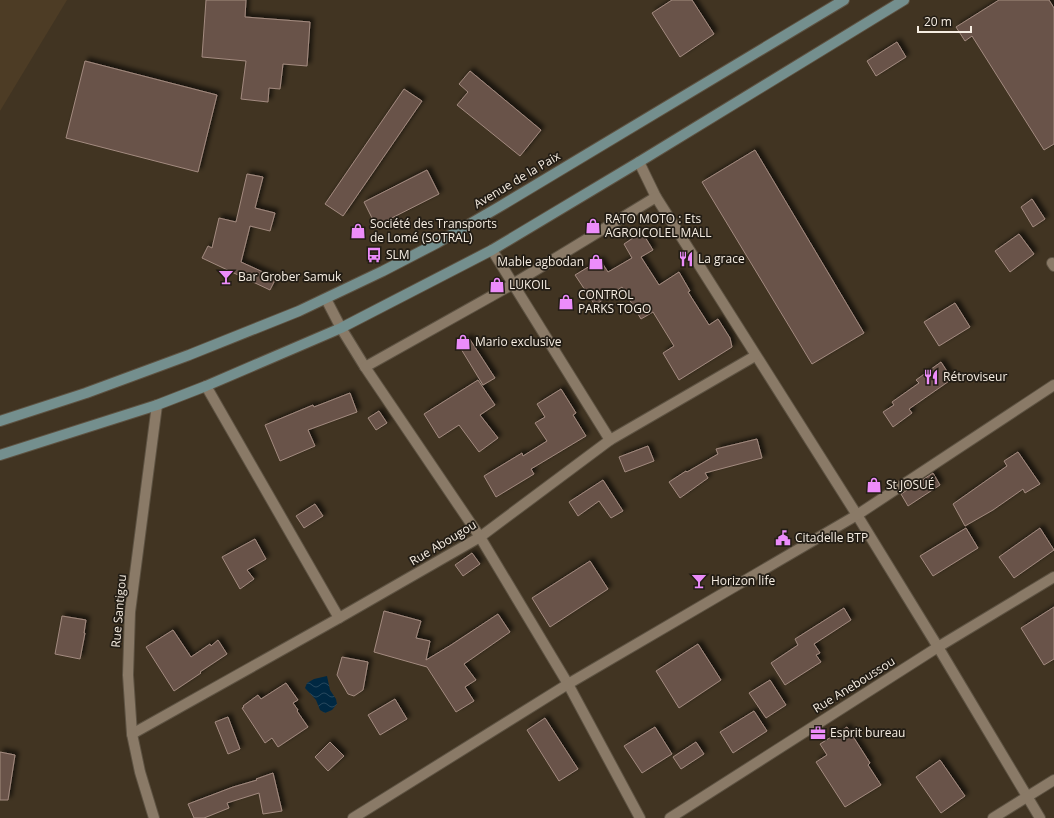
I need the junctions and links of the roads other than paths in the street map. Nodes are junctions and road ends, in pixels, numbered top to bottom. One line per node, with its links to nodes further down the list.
1 (844, 0): 7 (main road, Avenue de la Paix)
2 (904, 0): 3 (main road)
3 (638, 162): 4 (street); 5 (main road)
4 (656, 197): 6 (street); 9 (street)
5 (492, 250): 6 (street); 8 (main road)
6 (513, 284): 10 (street); 15 (street)
7 (326, 299): 8 (street); 14 (main road, Avenue de la Paix)
8 (341, 328): 10 (street); 12 (main road)
9 (755, 356): 15 (street, Rue Abougou); 17 (street)
10 (365, 367): 18 (street)
11 (1054, 385): 17 (street)
12 (206, 386): 13 (main road); 20 (street)
13 (157, 405): 16 (main road); 23 (street, Rue Santigou)
14 (0, 421)
15 (610, 440): 18 (street, Rue Abougou)
16 (0, 455)
17 (857, 516): 21 (street); 22 (street)
18 (480, 537): 20 (street, Rue Abougou); 22 (street)
19 (1054, 577): 21 (street, Rue Aneboussou)
20 (340, 618): 23 (street, Rue Abougou)
21 (938, 647): 25 (street); 29 (street, Rue Aneboussou)
22 (568, 684): 27 (street); 28 (street)
23 (132, 734): 26 (street, Rue Santigou)
24 (1054, 780): 25 (street)
25 (1027, 797): 30 (street); 31 (street)
26 (154, 818)
27 (353, 818)
28 (640, 818)
29 (670, 818)
30 (993, 818)
31 (1040, 818)

